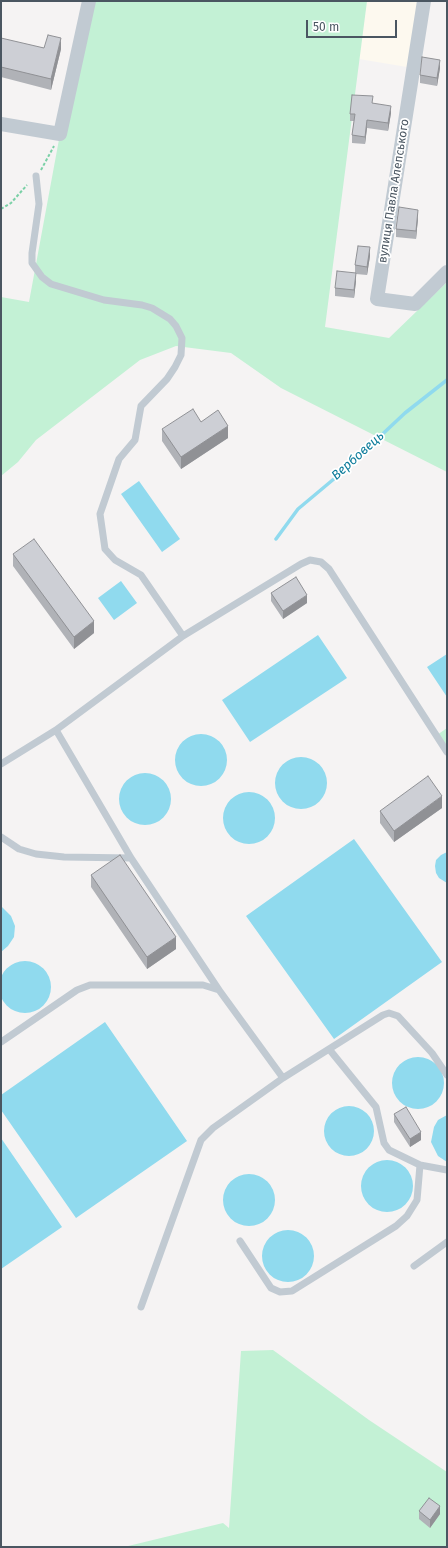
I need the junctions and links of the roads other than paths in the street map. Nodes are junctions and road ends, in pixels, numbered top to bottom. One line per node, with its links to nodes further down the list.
1 (89, 1): 3 (street)
2 (424, 1): 5 (street, вулиця Павла Алепського)
3 (1, 124)
4 (36, 176): 6 (lane)
5 (447, 272)
6 (183, 636): 7 (lane); 8 (lane)
7 (56, 730): 9 (lane); 11 (lane)
8 (447, 752)
9 (1, 764)
10 (1, 837): 11 (lane)
11 (131, 858): 12 (lane)
12 (219, 990): 13 (lane); 16 (lane)
13 (1, 1042)
14 (330, 1049): 15 (lane); 16 (lane); 17 (lane)
15 (447, 1075)
16 (283, 1078): 22 (lane)
17 (420, 1165): 18 (lane); 19 (lane)
18 (447, 1170)
19 (240, 1241)
20 (447, 1242): 21 (lane)
21 (414, 1266)
22 (141, 1307)

